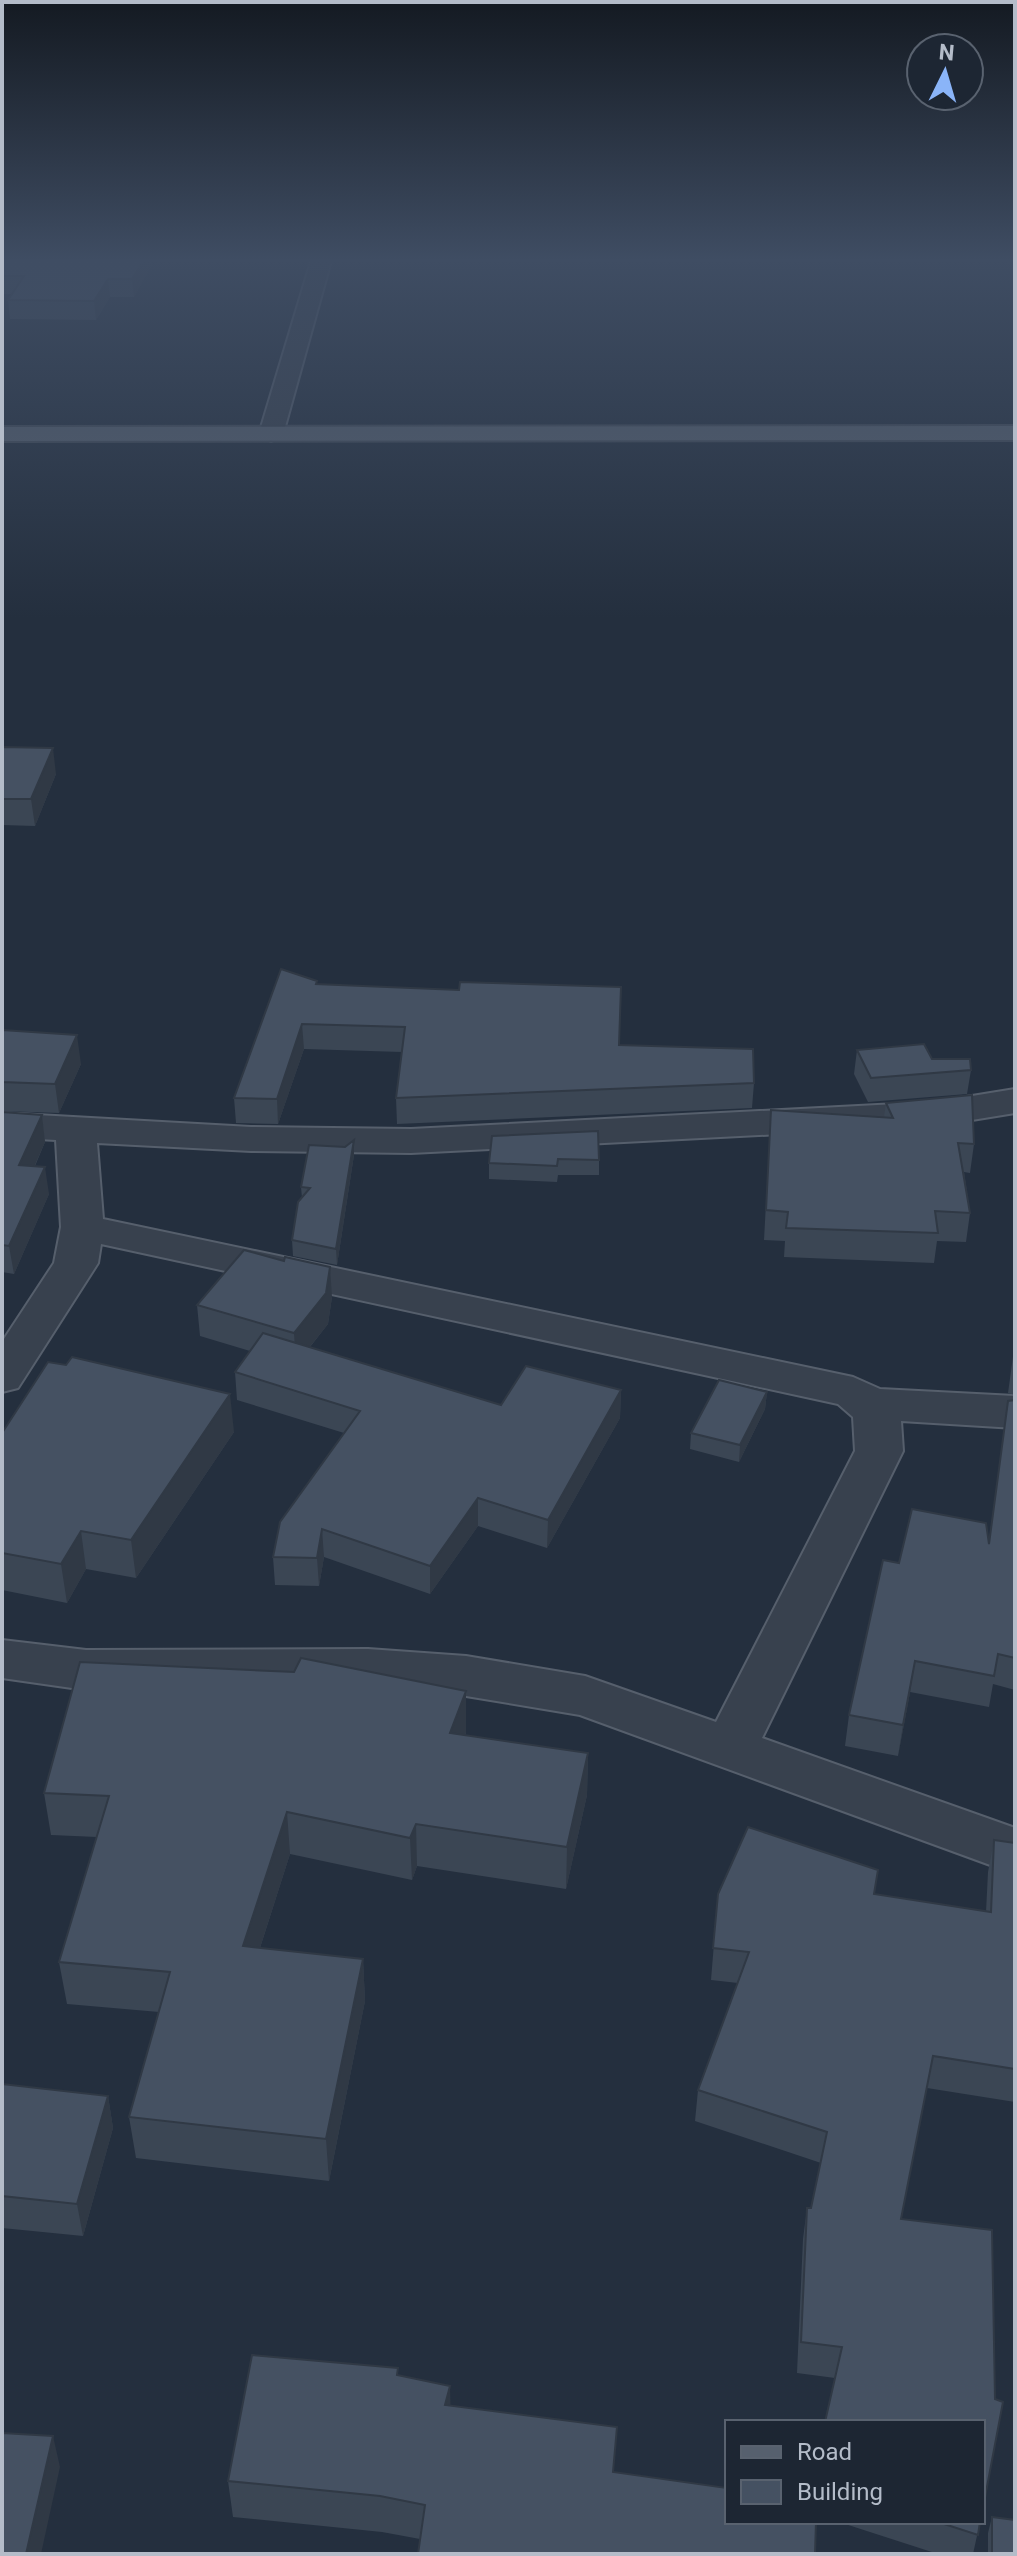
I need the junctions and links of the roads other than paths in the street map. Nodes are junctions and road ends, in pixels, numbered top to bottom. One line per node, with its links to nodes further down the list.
1 (287, 380): 4 (street)
2 (1015, 433): 4 (main road)
3 (2, 434): 4 (main road)
4 (271, 434)
5 (1015, 1101): 7 (street)
6 (2, 1125): 7 (street)
7 (76, 1130): 8 (street)
8 (82, 1227): 9 (street); 10 (street)
9 (2, 1377)
10 (871, 1404): 11 (street); 13 (street)
11 (1015, 1412)
12 (2, 1659): 13 (street)
13 (730, 1748): 14 (street)
14 (1015, 1851)

